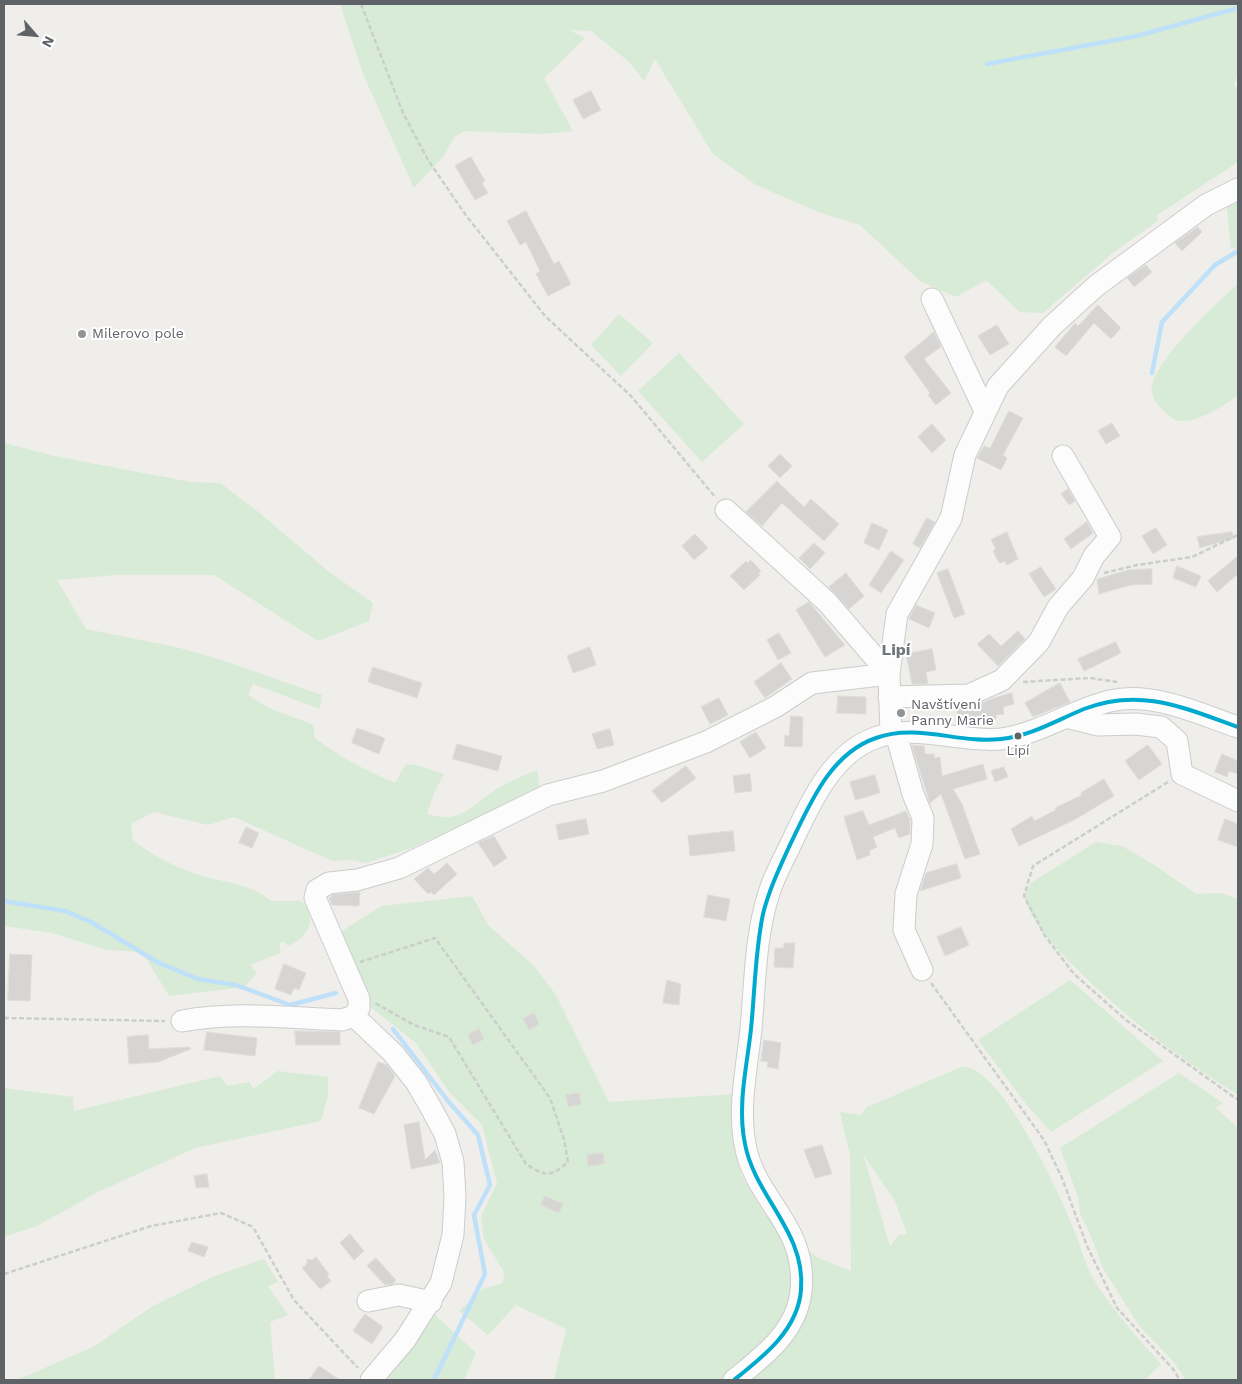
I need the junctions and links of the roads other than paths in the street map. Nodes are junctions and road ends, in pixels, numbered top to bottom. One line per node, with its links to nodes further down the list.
1 (1238, 189): 3 (street)
2 (932, 300): 3 (street)
3 (985, 410): 6 (street)
4 (1063, 456): 7 (street)
5 (726, 510): 6 (street)
6 (889, 674): 7 (street); 13 (street)
7 (889, 697): 10 (street)
8 (1066, 717): 9 (street); 10 (street); 11 (street)
9 (1238, 727)
10 (893, 734): 12 (street); 18 (street)
11 (1238, 801)
12 (922, 970)
13 (354, 1016): 14 (street); 16 (street)
14 (182, 1021)
15 (368, 1301): 16 (street)
16 (430, 1302): 17 (street)
17 (367, 1377)
18 (734, 1380)

